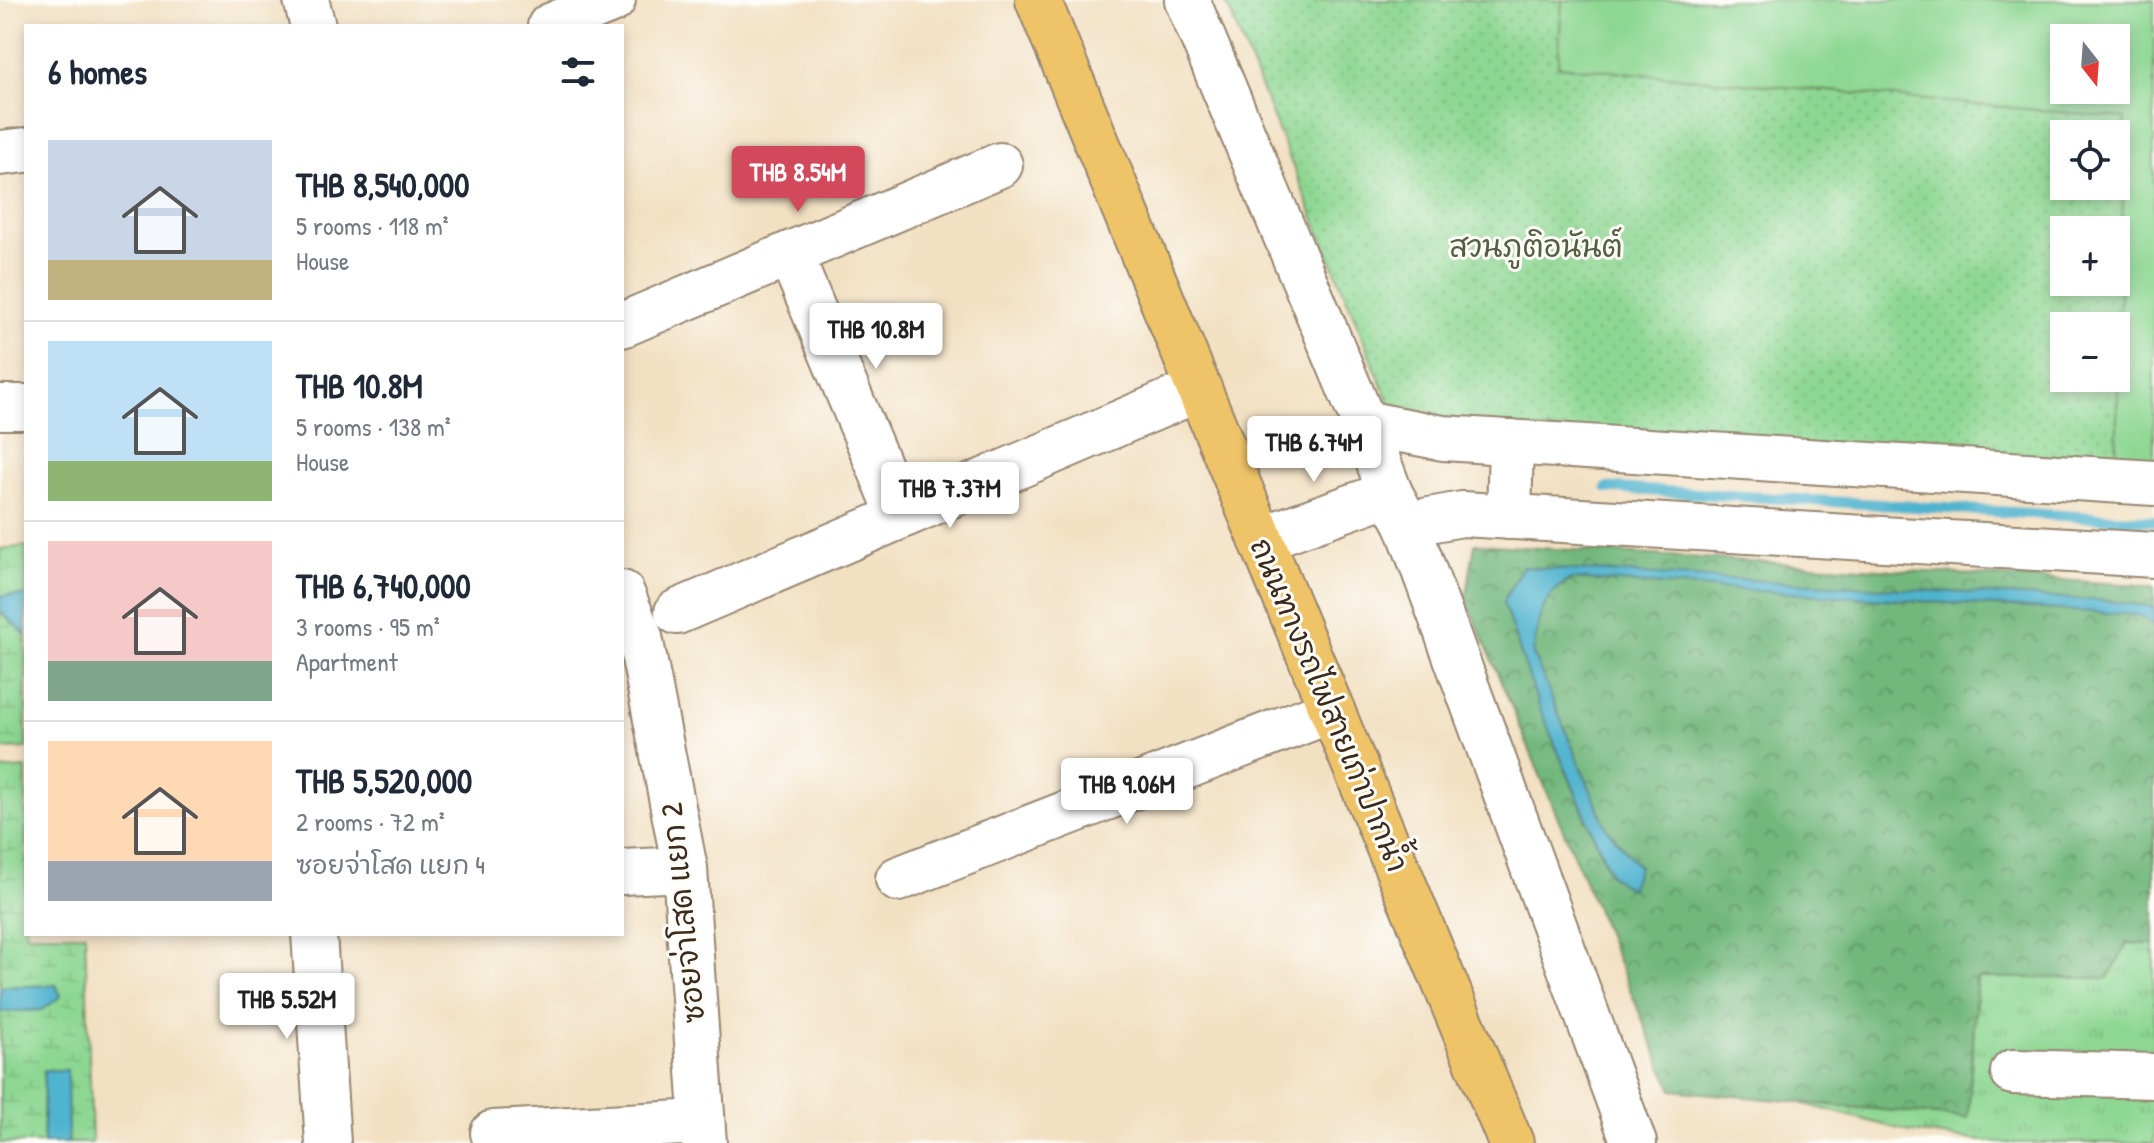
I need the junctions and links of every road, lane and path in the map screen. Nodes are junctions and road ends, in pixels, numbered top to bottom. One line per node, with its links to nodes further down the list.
1 (306, 0): 5 (street)
2 (613, 0): 6 (street)
3 (1038, 0): 12 (main road, ถนนทางรถไฟสายเก่าปากน้ำ)
4 (1187, 0): 15 (street)
5 (312, 24)
6 (555, 24)
7 (24, 150): 8 (street)
8 (0, 153)
9 (1000, 165): 10 (street)
10 (790, 254): 11 (street); 19 (street)
11 (624, 324)
12 (1199, 389): 19 (street); 21 (main road, ถนนทางรถไฟสายเก่าปากน้ำ)
13 (0, 407): 14 (street)
14 (24, 407)
15 (1364, 423): 16 (street); 18 (street)
16 (1511, 442): 17 (street); 20 (street)
17 (2154, 483)
18 (1398, 508): 20 (street); 21 (street); 37 (street)
19 (899, 514): 24 (street)
20 (1509, 517): 22 (street)
21 (1261, 539): 26 (main road, ถนนทางรถไฟสายเก่าปากน้ำ)
22 (2154, 555)
23 (624, 603): 25 (street, ซอยจ่าโสด แยก 2)
24 (677, 612)
25 (631, 638): 27 (street, ซอยจ่าโสด แยก 2)
26 (1332, 710): 29 (street); 36 (main road, ถนนทางรถไฟสายเก่าปากน้ำ)
27 (685, 869): 28 (street); 34 (street, ซอยจ่าโสด แยก 2)
28 (624, 872)
29 (898, 879)
30 (314, 936): 35 (street)
31 (2013, 1072): 32 (street)
32 (2154, 1076)
33 (493, 1133): 34 (street)
34 (703, 1133)
35 (328, 1143)
36 (1511, 1143)
37 (1634, 1143)

